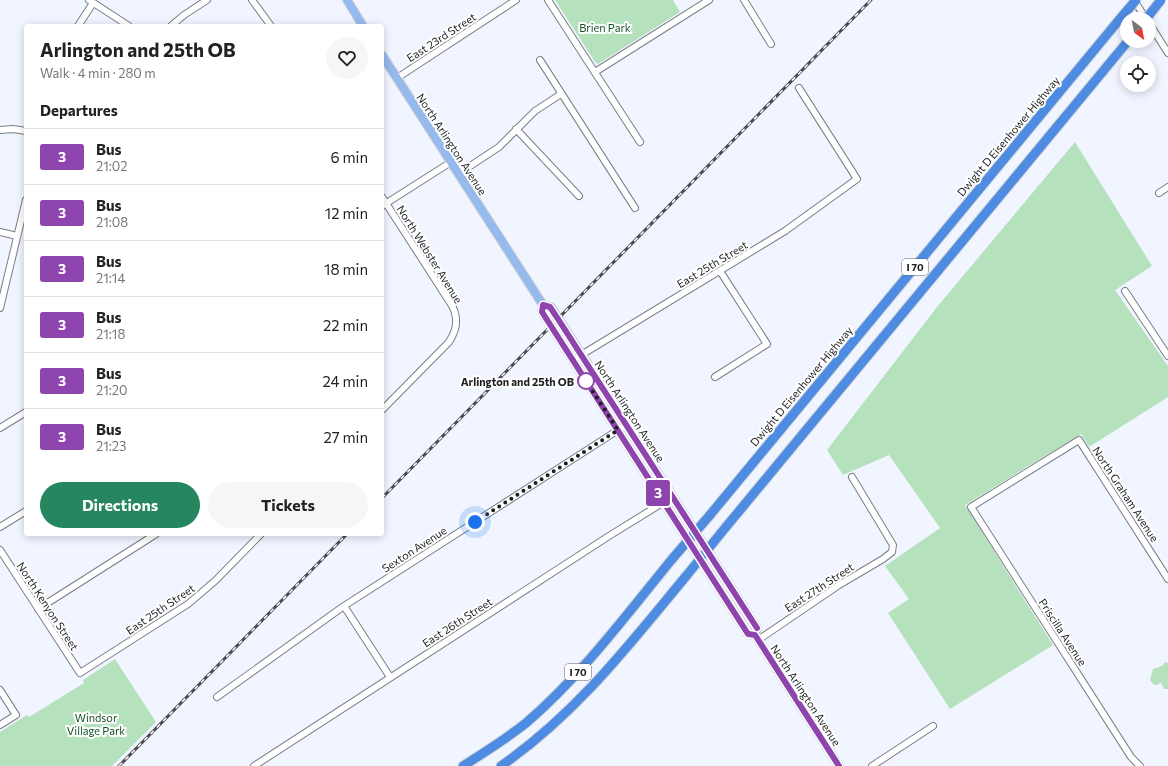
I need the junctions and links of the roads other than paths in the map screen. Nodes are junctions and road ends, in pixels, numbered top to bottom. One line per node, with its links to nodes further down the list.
1 (207, 0): 15 (street)
2 (252, 0): 16 (street)
3 (346, 0): 17 (main road)
4 (516, 0): 25 (street, East 23rd Street)
5 (548, 0): 24 (street)
6 (709, 0): 24 (street)
7 (744, 0): 19 (street)
8 (1135, 0): 11 (street); 75 (highway, Dwight D Eisenhower Highway / I 70, bridge)
9 (1161, 0): 12 (highway, bridge)
10 (91, 1): 13 (street); 14 (street)
11 (1142, 12)
12 (1152, 12)
13 (79, 24)
14 (126, 24)
15 (173, 24)
16 (270, 24)
17 (362, 24)
18 (1156, 34): 21 (street)
19 (771, 44)
20 (1122, 48): 76 (highway, I 70, bridge)
21 (1168, 52)
22 (384, 58): 25 (main road, North Arlington Avenue)
23 (540, 60): 27 (street)
24 (595, 72): 31 (street)
25 (397, 78): 32 (main road, North Arlington Avenue)
26 (799, 88): 42 (street, East 25th Street)
27 (561, 94): 28 (street); 38 (street)
28 (516, 129): 33 (street); 36 (street)
29 (0, 130): 30 (street)
30 (24, 131)
31 (640, 142)
32 (451, 162): 33 (main road, North Arlington Avenue); 37 (street)
33 (458, 174): 44 (main road, North Arlington Avenue)
34 (1168, 187): 35 (street)
35 (1159, 193)
36 (579, 196)
37 (384, 205): 50 (street, North Webster Avenue)
38 (635, 208)
39 (24, 216): 41 (street)
40 (0, 232): 41 (street)
41 (17, 236): 45 (street)
42 (720, 271): 46 (street, East 25th Street); 49 (street)
43 (1125, 291): 47 (street)
44 (543, 305): 46 (main road, North Arlington Avenue); 48 (main road, North Arlington Avenue)
45 (0, 308)
46 (582, 355): 48 (street, East 25th Street); 52 (main road, North Arlington Avenue)
47 (1168, 356)
48 (573, 360): 54 (main road, North Arlington Avenue)
49 (715, 377)
50 (384, 408)
51 (24, 413): 53 (street)
52 (626, 425): 54 (street, Sexton Avenue); 56 (main road, North Arlington Avenue)
53 (0, 428)
54 (618, 430): 57 (main road, North Arlington Avenue); 65 (street, Sexton Avenue)
55 (852, 477): 67 (street, East 27th Street)
56 (672, 497): 57 (street, East 26th Street); 67 (main road, North Arlington Avenue)
57 (664, 502): 67 (main road, North Arlington Avenue); 69 (street, East 26th Street)
58 (971, 507): 64 (street, North Graham Avenue); 79 (street, Priscilla Avenue)
59 (24, 512): 60 (street)
60 (0, 527)
61 (153, 536): 66 (street)
62 (256, 536): 68 (street, East 25th Street)
63 (0, 550): 66 (street, North Kenyon Street)
64 (1168, 579)
65 (344, 606): 69 (street); 71 (street, Sexton Avenue)
66 (38, 609): 68 (street, North Kenyon Street)
67 (757, 638): 77 (main road, North Arlington Avenue)
68 (80, 673)
69 (390, 677): 74 (street, East 26th Street)
70 (0, 690): 72 (street)
71 (217, 697)
72 (0, 725)
73 (933, 726): 78 (street)
74 (254, 766)
75 (463, 766)
76 (501, 766)
77 (839, 766)
78 (872, 766)
79 (1140, 766)

